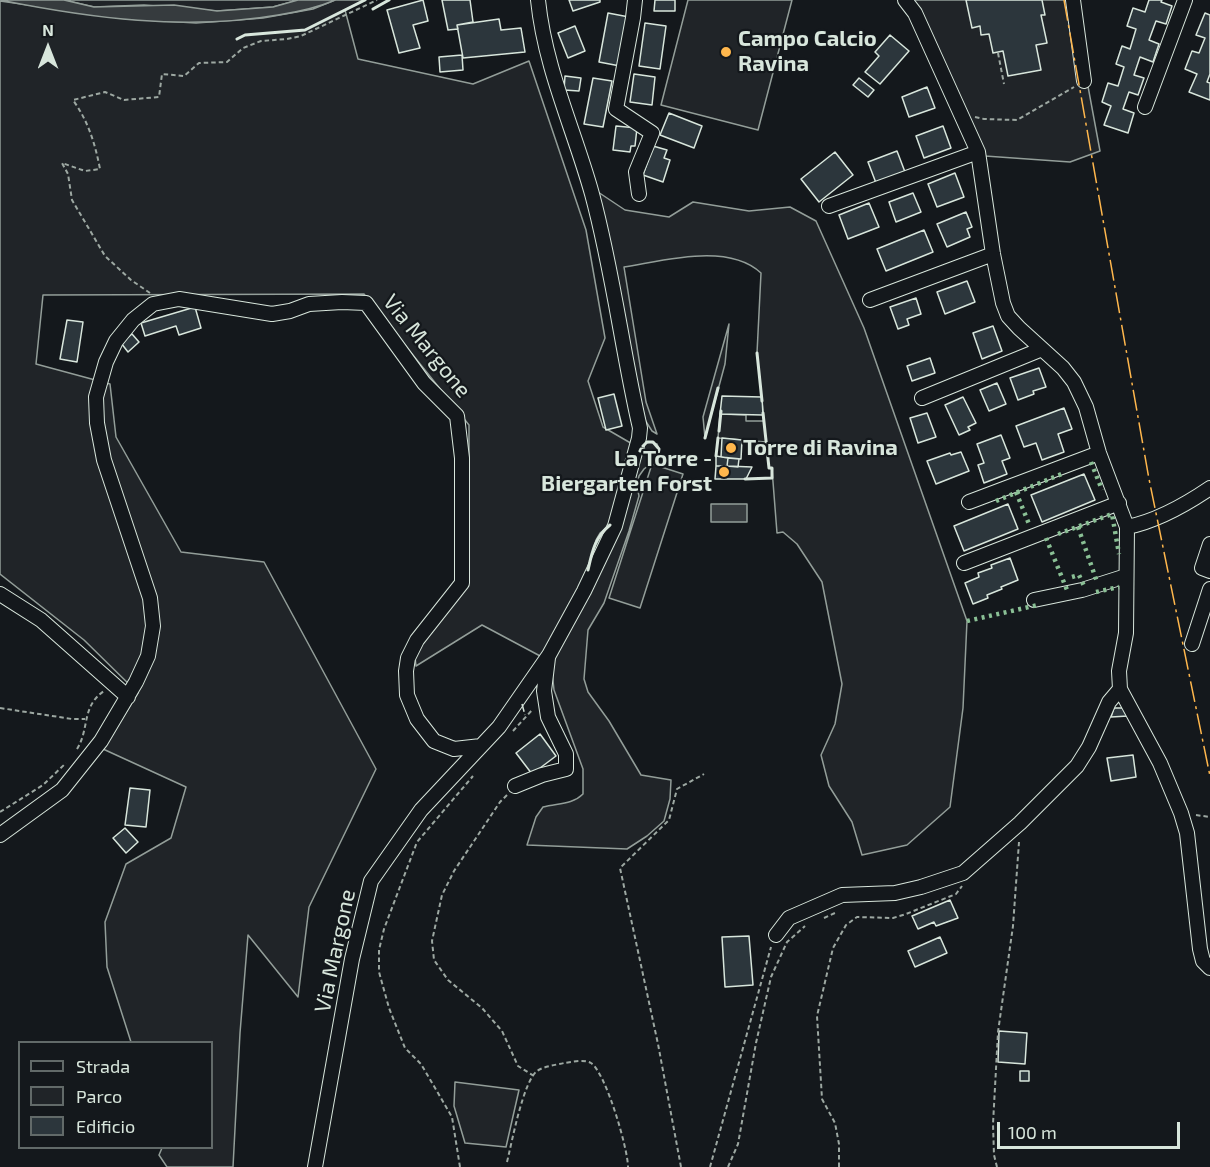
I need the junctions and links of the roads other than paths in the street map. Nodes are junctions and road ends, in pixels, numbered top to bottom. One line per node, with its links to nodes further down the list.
1 (538, 0): 28 (street, Via Margone)
2 (635, 0): 9 (street)
3 (905, 0): 8 (street)
4 (1073, 0): 6 (street)
5 (1185, 0): 7 (street)
6 (1084, 81)
7 (1145, 107)
8 (978, 152): 10 (street); 11 (street)
9 (639, 194)
10 (829, 206)
11 (993, 254): 12 (street); 13 (street)
12 (870, 300)
13 (1042, 349): 14 (street); 15 (street)
14 (922, 398)
15 (1099, 453): 17 (street); 18 (street)
16 (1210, 488): 19 (street)
17 (969, 502)
18 (1119, 503): 19 (street); 21 (street)
19 (1127, 527): 23 (street)
20 (1210, 543): 22 (street)
21 (964, 563)
22 (1210, 571)
23 (1126, 576): 26 (street); 29 (street)
24 (1210, 589): 27 (street)
25 (0, 594): 30 (street)
26 (1034, 600)
27 (1192, 644)
28 (549, 655): 31 (street, Via Margone); 32 (street)
29 (1120, 689): 34 (street); 35 (street)
30 (128, 697): 31 (street, Via Margone); 33 (street)
31 (481, 746): 36 (street, Via Margone)
32 (515, 786)
33 (0, 835)
34 (776, 935)
35 (1210, 968)
36 (315, 1167)

